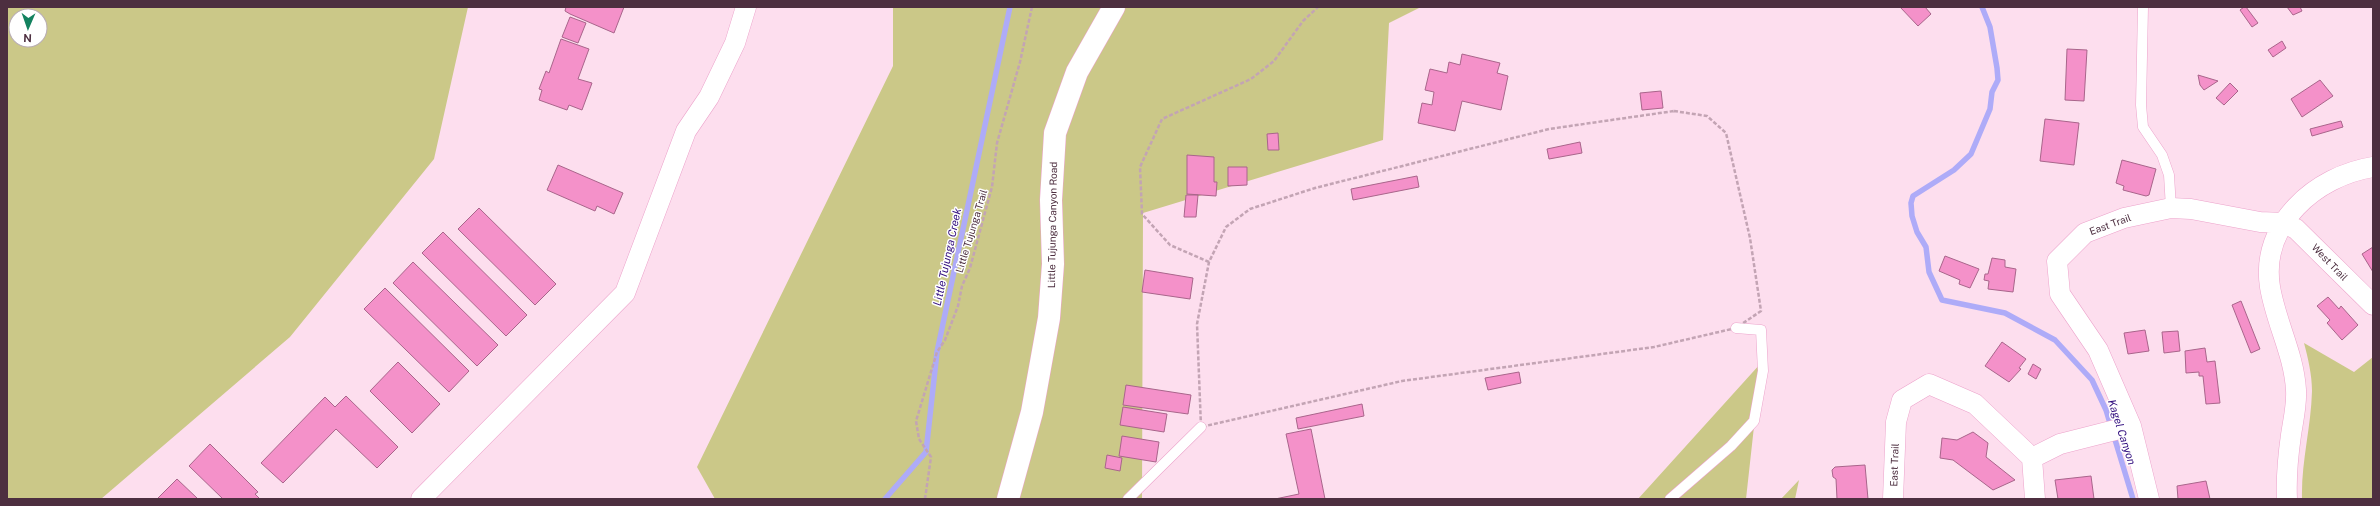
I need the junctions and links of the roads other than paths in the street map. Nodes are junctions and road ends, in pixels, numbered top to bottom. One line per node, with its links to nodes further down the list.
1 (746, 7): 12 (street)
2 (1114, 7): 13 (main road, Little Tujunga Canyon Road)
3 (2143, 7): 5 (lane)
4 (2373, 167): 6 (street)
5 (2170, 208): 6 (street, East Trail); 10 (street, East Trail)
6 (2284, 223): 7 (street, West Trail); 19 (street)
7 (2373, 305)
8 (1736, 328): 15 (lane)
9 (1201, 427): 14 (lane)
10 (2128, 427): 11 (street); 18 (street)
11 (2032, 458): 16 (street, East Trail); 17 (street)
12 (420, 499)
13 (1008, 499)
14 (1128, 499)
15 (1670, 499)
16 (1893, 499)
17 (2035, 499)
18 (2149, 499)
19 (2287, 499)

